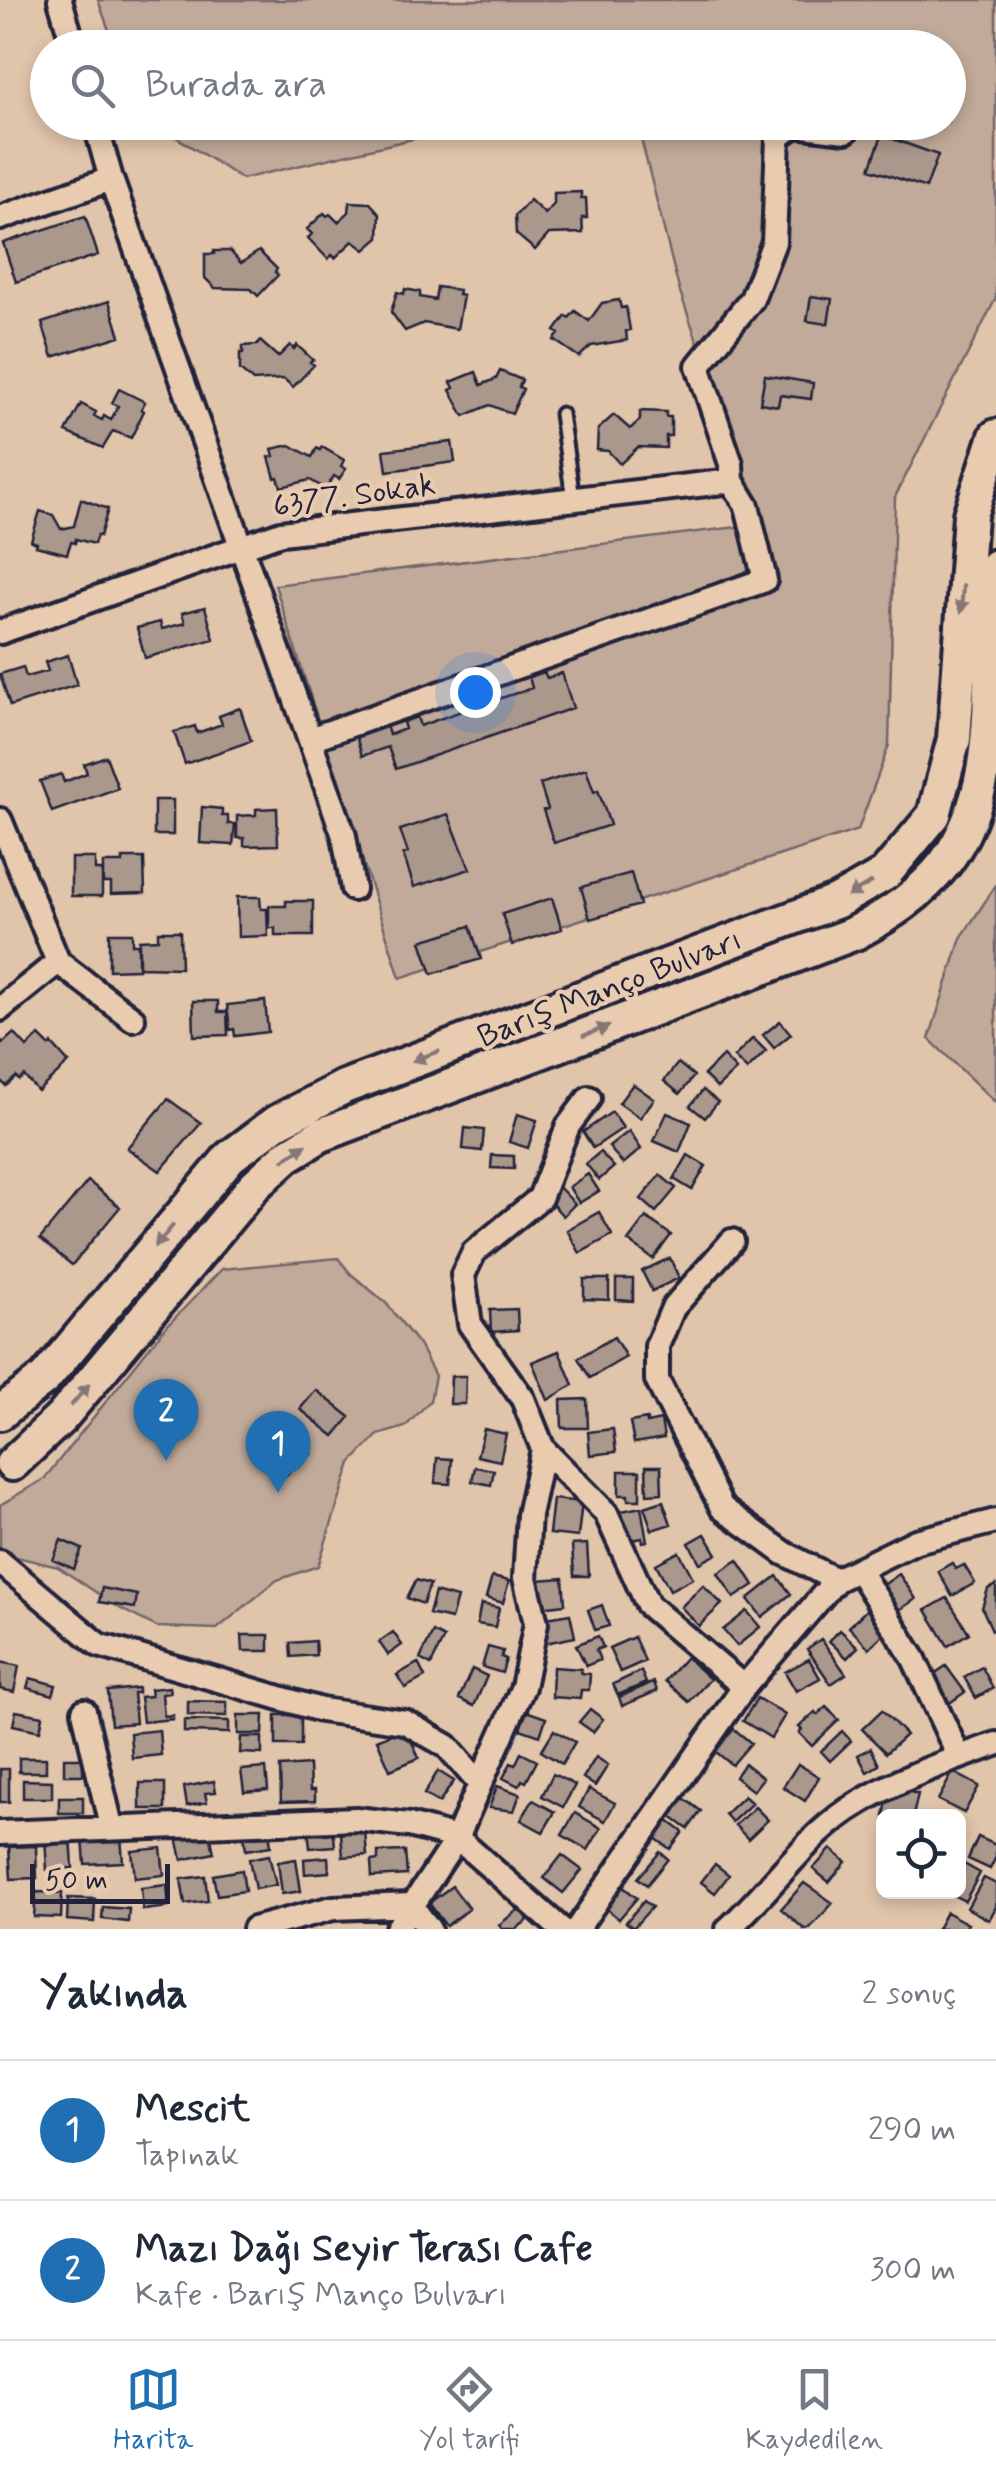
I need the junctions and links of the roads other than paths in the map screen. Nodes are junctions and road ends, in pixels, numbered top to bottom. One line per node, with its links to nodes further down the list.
1 (60, 0): 2 (street)
2 (69, 30)
3 (100, 140): 5 (street)
4 (778, 140): 9 (street)
5 (110, 179): 6 (street); 11 (street)
6 (0, 218)
7 (561, 414): 10 (lane)
8 (996, 436): 22 (main road, Barış Manço Bulvarı, one-way to 22)
9 (732, 481): 10 (street, 6377. Sokak); 14 (street)
10 (573, 499): 11 (street, 6377. Sokak)
11 (241, 547): 13 (street, 6377. Sokak); 14 (street)
12 (996, 566): 25 (main road, Barış Manço Bulvarı, one-way to 12)
13 (0, 632)
14 (310, 739): 16 (street)
15 (0, 820): 17 (street)
16 (353, 890)
17 (58, 962): 18 (street); 19 (street)
18 (0, 1009)
19 (132, 1019)
20 (589, 1098): 24 (street)
21 (732, 1241): 29 (street)
22 (0, 1412)
23 (0, 1430): 25 (main road)
24 (543, 1449): 30 (street); 34 (street)
25 (6, 1475)
26 (996, 1521): 28 (street)
27 (0, 1562): 34 (street)
28 (858, 1569): 29 (street); 33 (street)
29 (836, 1580): 30 (street)
30 (744, 1687): 43 (street)
31 (84, 1711): 35 (street)
32 (996, 1744): 33 (street)
33 (958, 1758): 44 (street)
34 (480, 1784): 37 (street)
35 (110, 1826): 36 (street); 37 (street)
36 (0, 1832)
37 (457, 1838): 38 (street); 42 (street)
38 (411, 1905): 39 (street); 40 (street); 41 (street)
39 (254, 1929)
40 (396, 1929)
41 (429, 1929)
42 (561, 1929)
43 (577, 1929)
44 (728, 1929)

